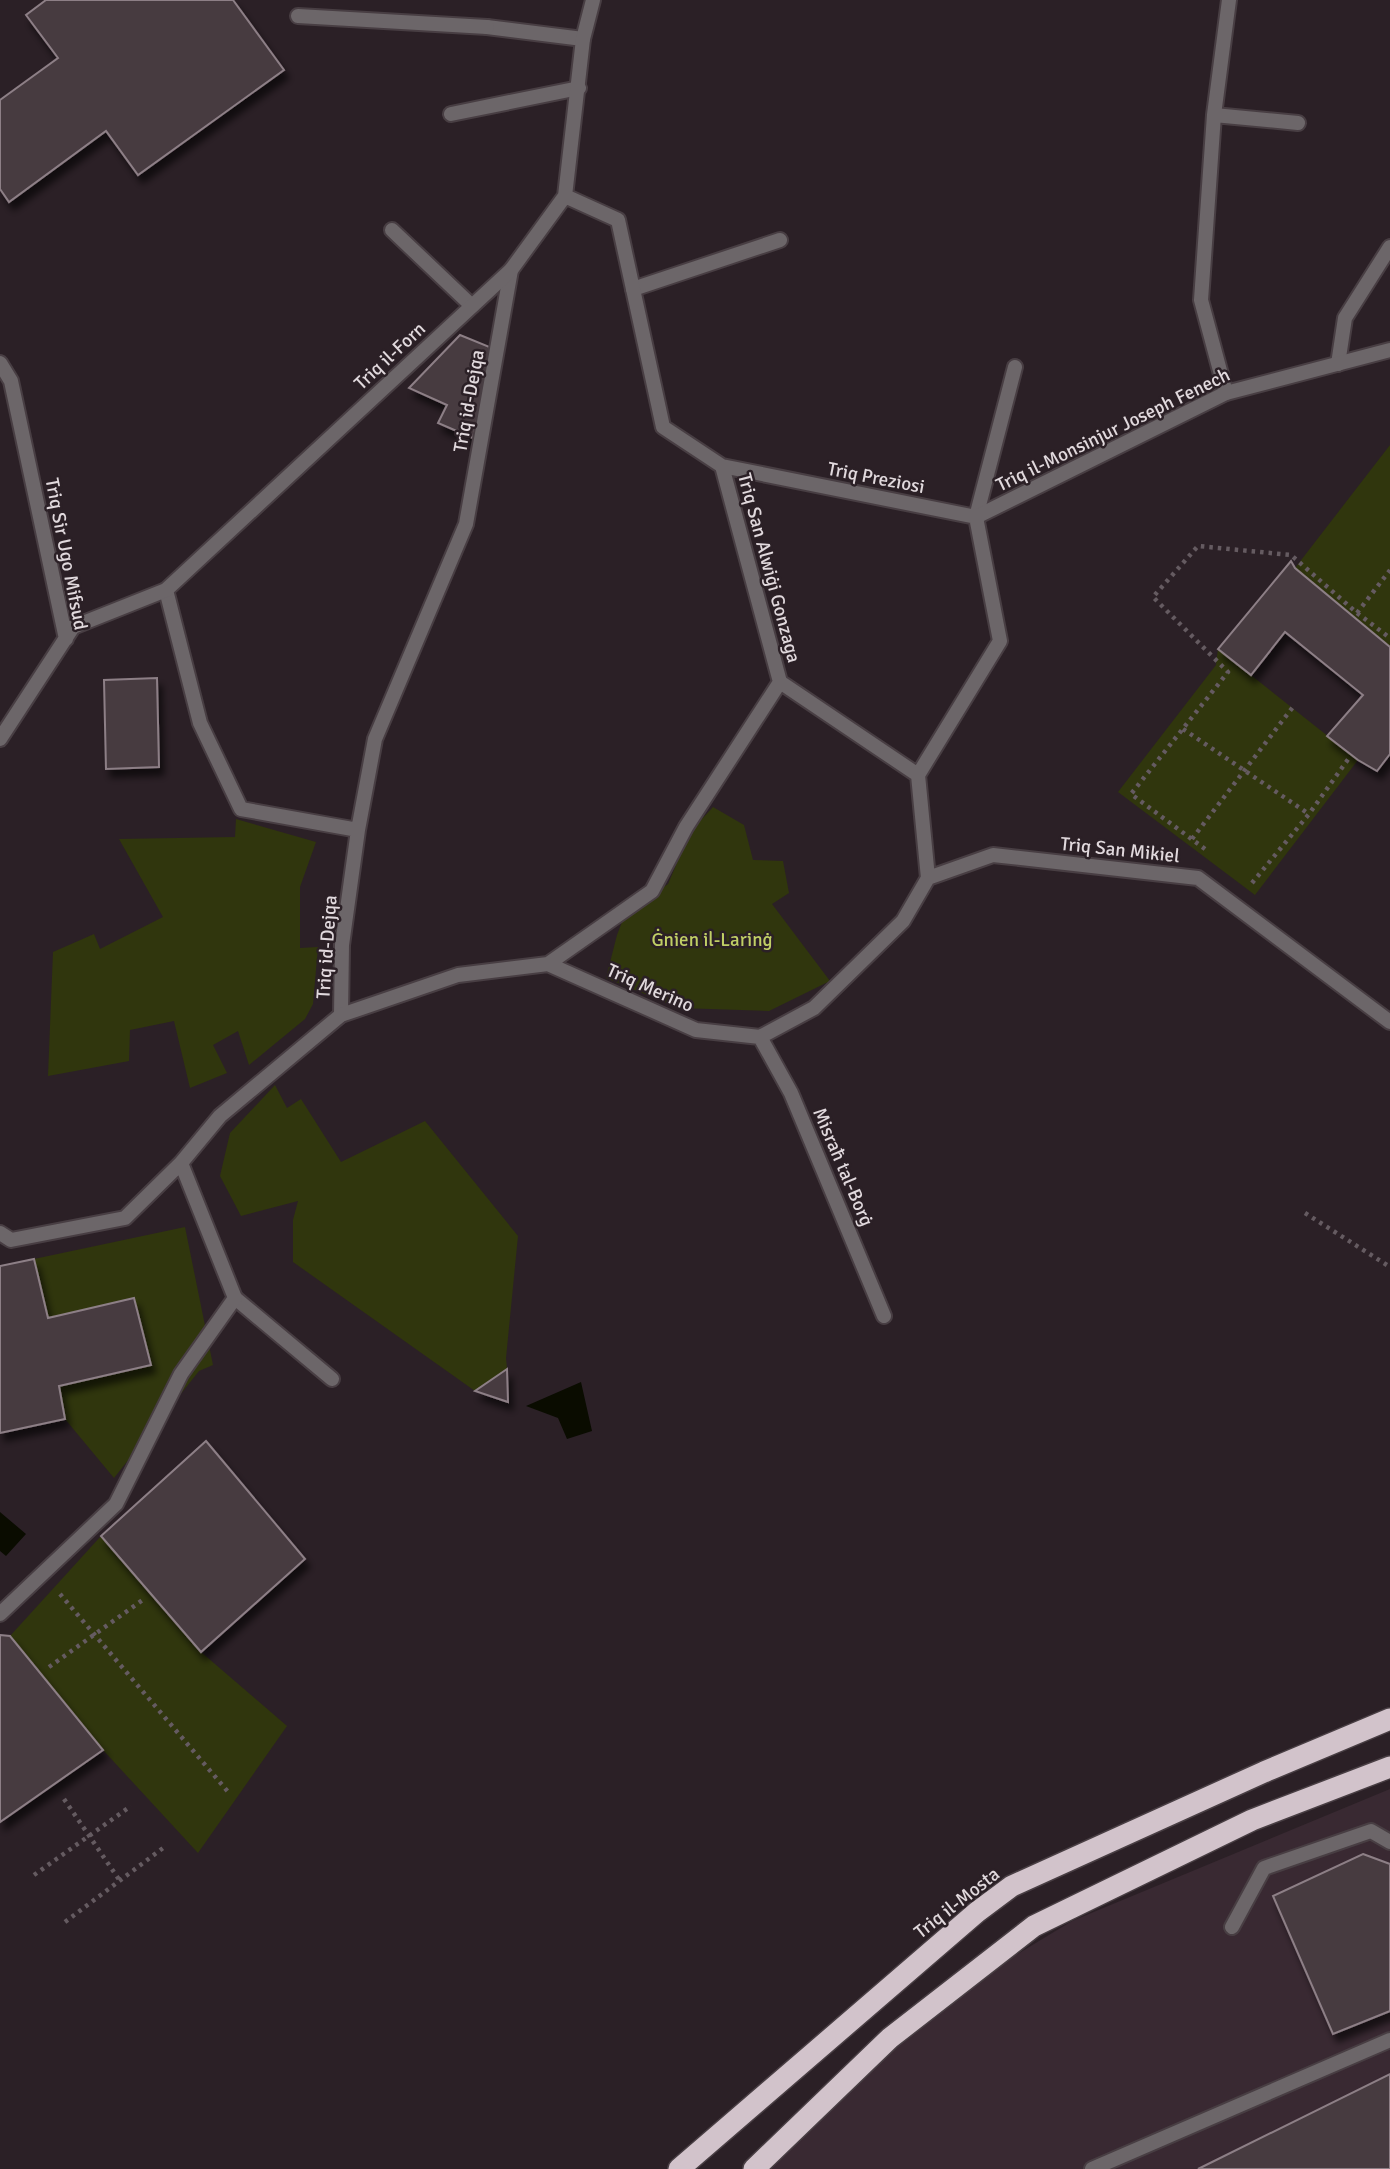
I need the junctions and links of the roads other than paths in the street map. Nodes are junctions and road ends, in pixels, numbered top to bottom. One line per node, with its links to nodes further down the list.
1 (593, 0): 4 (street, Triq il-Forn)
2 (1229, 0): 7 (street)
3 (298, 16): 4 (street)
4 (583, 39): 5 (street, Triq il-Forn)
5 (579, 88): 6 (street); 9 (street, Triq il-Forn)
6 (450, 114)
7 (1214, 115): 8 (street); 20 (street)
8 (1298, 123)
9 (565, 196): 13 (street, Triq il-Forn); 14 (street, Triq Preziosi)
10 (392, 230): 15 (street)
11 (780, 240): 14 (street)
12 (1390, 247): 18 (street)
13 (511, 270): 15 (street, Triq il-Forn); 28 (street, Triq id-Dejqa)
14 (633, 289): 21 (street, Triq Preziosi)
15 (472, 306): 23 (street, Triq il-Forn)
16 (1390, 350): 18 (street, Triq il-Monsinjur Joseph Fenech)
17 (0, 363): 24 (street, Triq Sir Ugo Mifsud)
18 (1338, 363): 20 (street, Triq il-Monsinjur Joseph Fenech)
19 (1015, 367): 22 (street)
20 (1226, 393): 22 (street, Triq il-Monsinjur Joseph Fenech)
21 (722, 466): 22 (street, Triq Preziosi); 25 (street, Triq San Alwiġi Gonzaga)
22 (976, 517): 27 (street)
23 (166, 590): 24 (street, Triq il-Forn); 28 (street)
24 (66, 639): 26 (street, Triq Sir Ugo Mifsud)
25 (780, 682): 27 (street, Triq San Alwiġi Gonzaga); 30 (street)
26 (0, 739)
27 (918, 775): 29 (street)
28 (358, 830): 31 (street, Triq id-Dejqa)
29 (928, 878): 32 (street, Triq San Mikiel); 33 (street)
30 (548, 964): 31 (street); 33 (street, Triq Merino)
31 (341, 1015): 34 (street, Triq id-Dejqa)
32 (1390, 1022)
33 (760, 1037): 37 (street, Misraħ tal-Borġ)
34 (181, 1163): 35 (street, Triq id-Dejqa); 36 (street)
35 (0, 1233)
36 (235, 1298): 38 (street); 39 (street)
37 (884, 1316)
38 (332, 1378)
39 (0, 1614)
40 (1390, 1719): 45 (highway, Triq il-Mosta)
41 (1390, 1767): 46 (highway)
42 (1390, 1842): 43 (street)
43 (1232, 1927)
44 (1390, 2040): 47 (street)
45 (679, 2169)
46 (754, 2169)
47 (1092, 2169)

